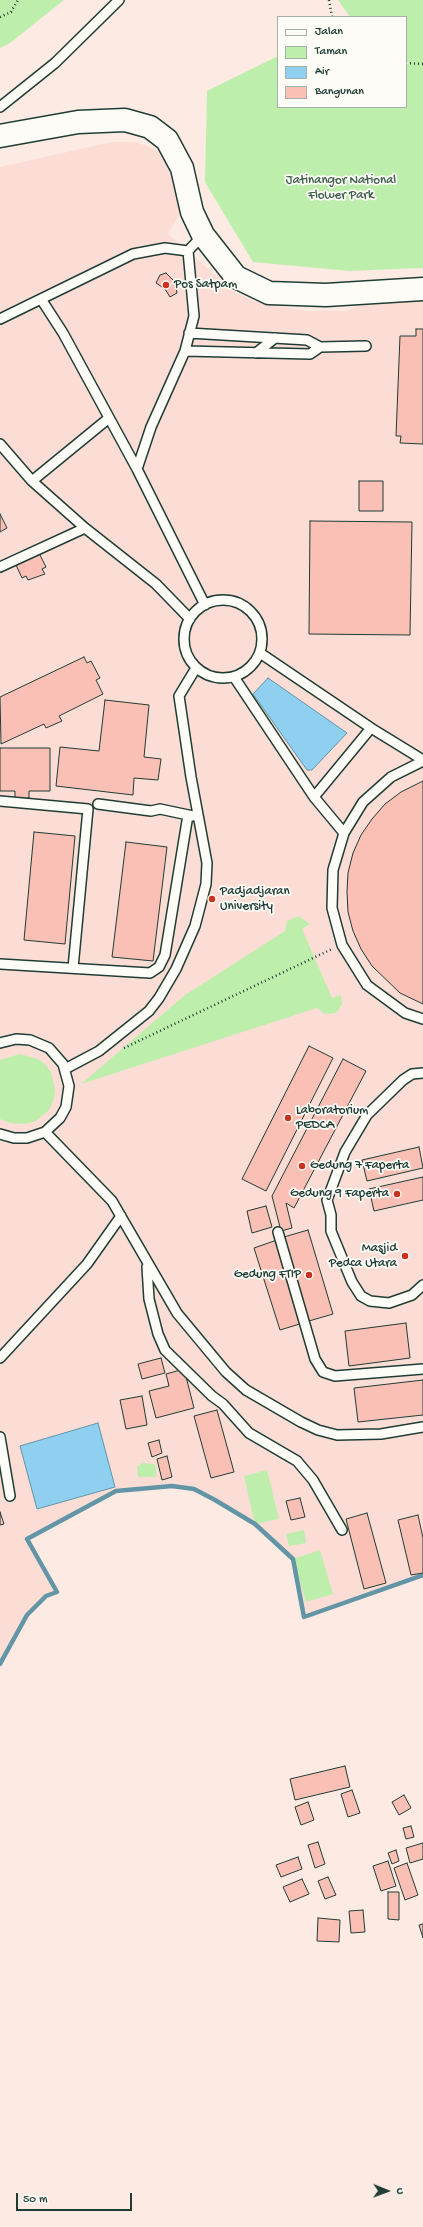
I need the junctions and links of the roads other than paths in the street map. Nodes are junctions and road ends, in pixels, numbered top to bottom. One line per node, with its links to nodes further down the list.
1 (119, 0): 2 (lane)
2 (0, 107)
3 (0, 136): 4 (main road)
4 (203, 235): 5 (lane); 6 (main road)
5 (188, 251): 7 (lane); 9 (lane)
6 (423, 289)
7 (41, 299): 8 (lane); 15 (lane)
8 (2, 315)
9 (189, 333): 10 (lane); 13 (lane)
10 (275, 338): 12 (lane); 14 (lane)
11 (366, 346): 12 (lane)
12 (320, 347): 14 (lane)
13 (185, 351): 14 (lane); 17 (lane)
14 (256, 353)
15 (109, 418): 17 (lane); 18 (lane)
16 (0, 444): 18 (lane)
17 (137, 469): 21 (lane)
18 (32, 481): 19 (lane)
19 (85, 528): 20 (lane); 22 (lane)
20 (0, 567)
21 (205, 605): 22 (lane); 23 (lane)
22 (190, 619): 24 (lane)
23 (260, 653): 25 (lane); 26 (lane)
24 (196, 668): 25 (lane); 32 (lane)
25 (234, 677): 28 (lane)
26 (371, 728): 27 (lane); 28 (lane)
27 (423, 761): 33 (lane)
28 (314, 797): 33 (lane)
29 (0, 801): 35 (lane)
30 (98, 804): 31 (lane)
31 (188, 815): 32 (lane); 35 (lane)
32 (199, 818): 38 (lane)
33 (344, 833): 36 (lane)
34 (0, 964): 35 (lane)
35 (73, 968)
36 (423, 1019)
37 (0, 1043): 38 (lane)
38 (65, 1068): 40 (lane)
39 (423, 1073): 45 (lane)
40 (44, 1132): 41 (lane); 42 (lane)
41 (0, 1134)
42 (121, 1216): 44 (lane); 46 (lane)
43 (278, 1232): 47 (lane)
44 (147, 1264): 48 (lane); 51 (lane)
45 (423, 1285)
46 (0, 1358)
47 (423, 1369)
48 (423, 1427)
49 (0, 1438): 50 (lane)
50 (10, 1496)
51 (342, 1530)

